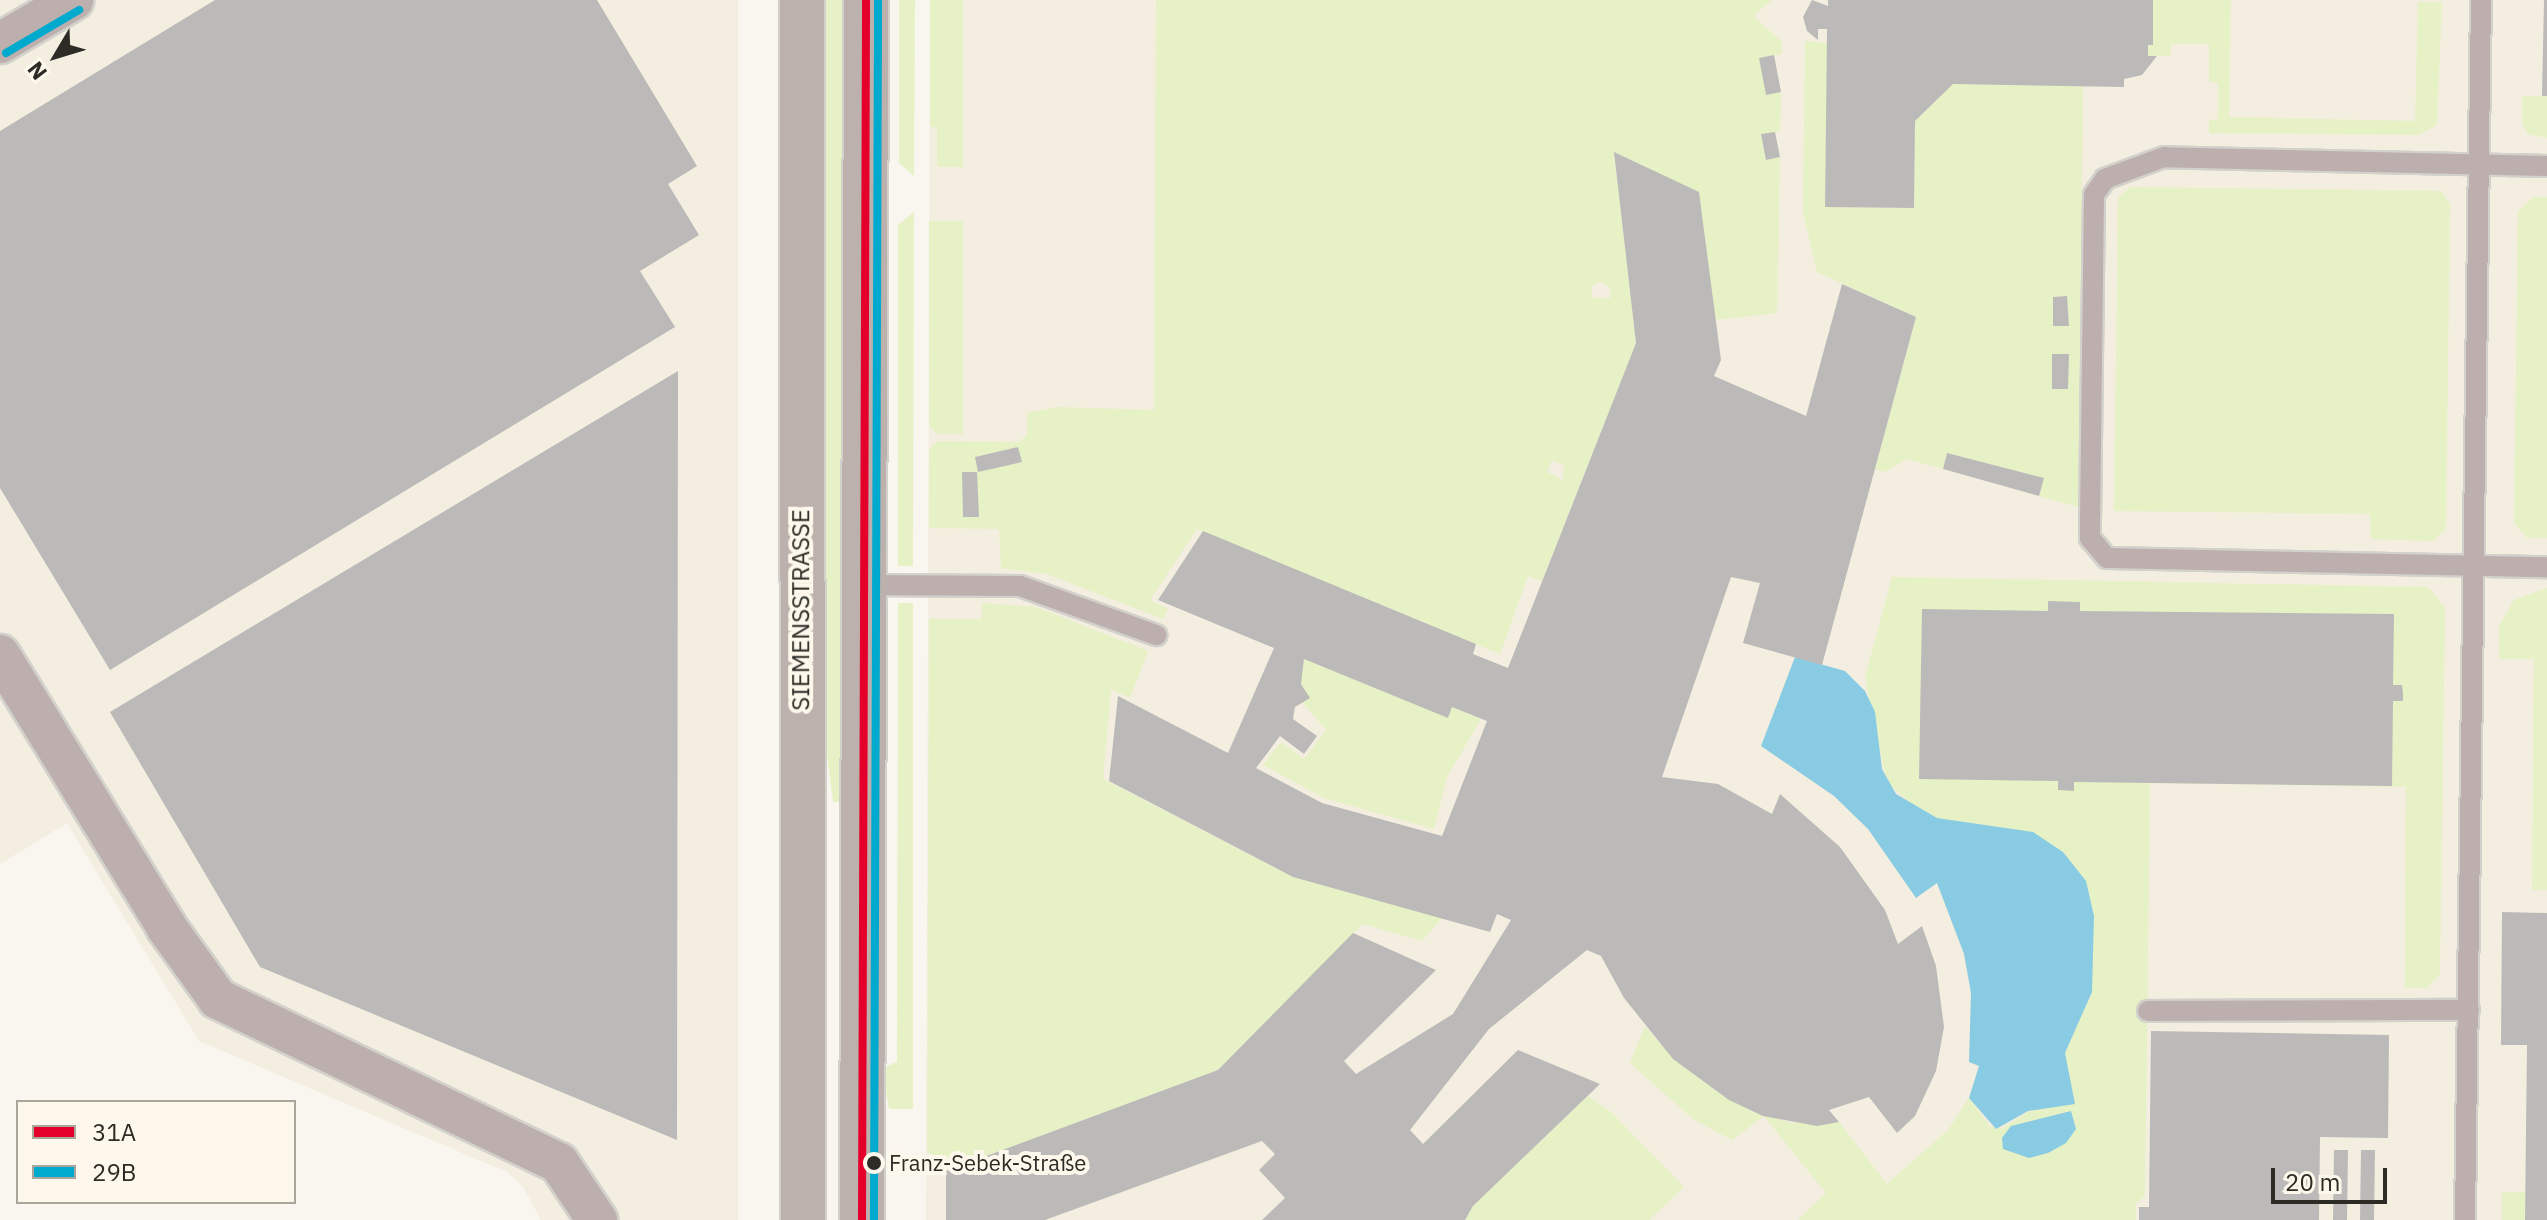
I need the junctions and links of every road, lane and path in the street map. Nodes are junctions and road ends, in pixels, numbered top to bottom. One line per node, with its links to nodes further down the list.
1 (73, 0): 5 (street)
2 (802, 0): 16 (main road, SIEMENSSTRASSE)
3 (866, 0): 10 (main road)
4 (2481, 0): 6 (lane)
5 (0, 43)
6 (2479, 166): 7 (lane); 8 (lane); 8 (lane)
7 (2547, 166)
8 (2476, 566): 9 (lane); 13 (lane)
9 (2547, 567)
10 (865, 585): 11 (lane); 17 (main road)
11 (1156, 635)
12 (0, 655): 15 (street)
13 (2469, 1010): 14 (lane); 18 (lane)
14 (2148, 1011)
15 (597, 1220)
16 (803, 1220)
17 (862, 1220)
18 (2465, 1220)

